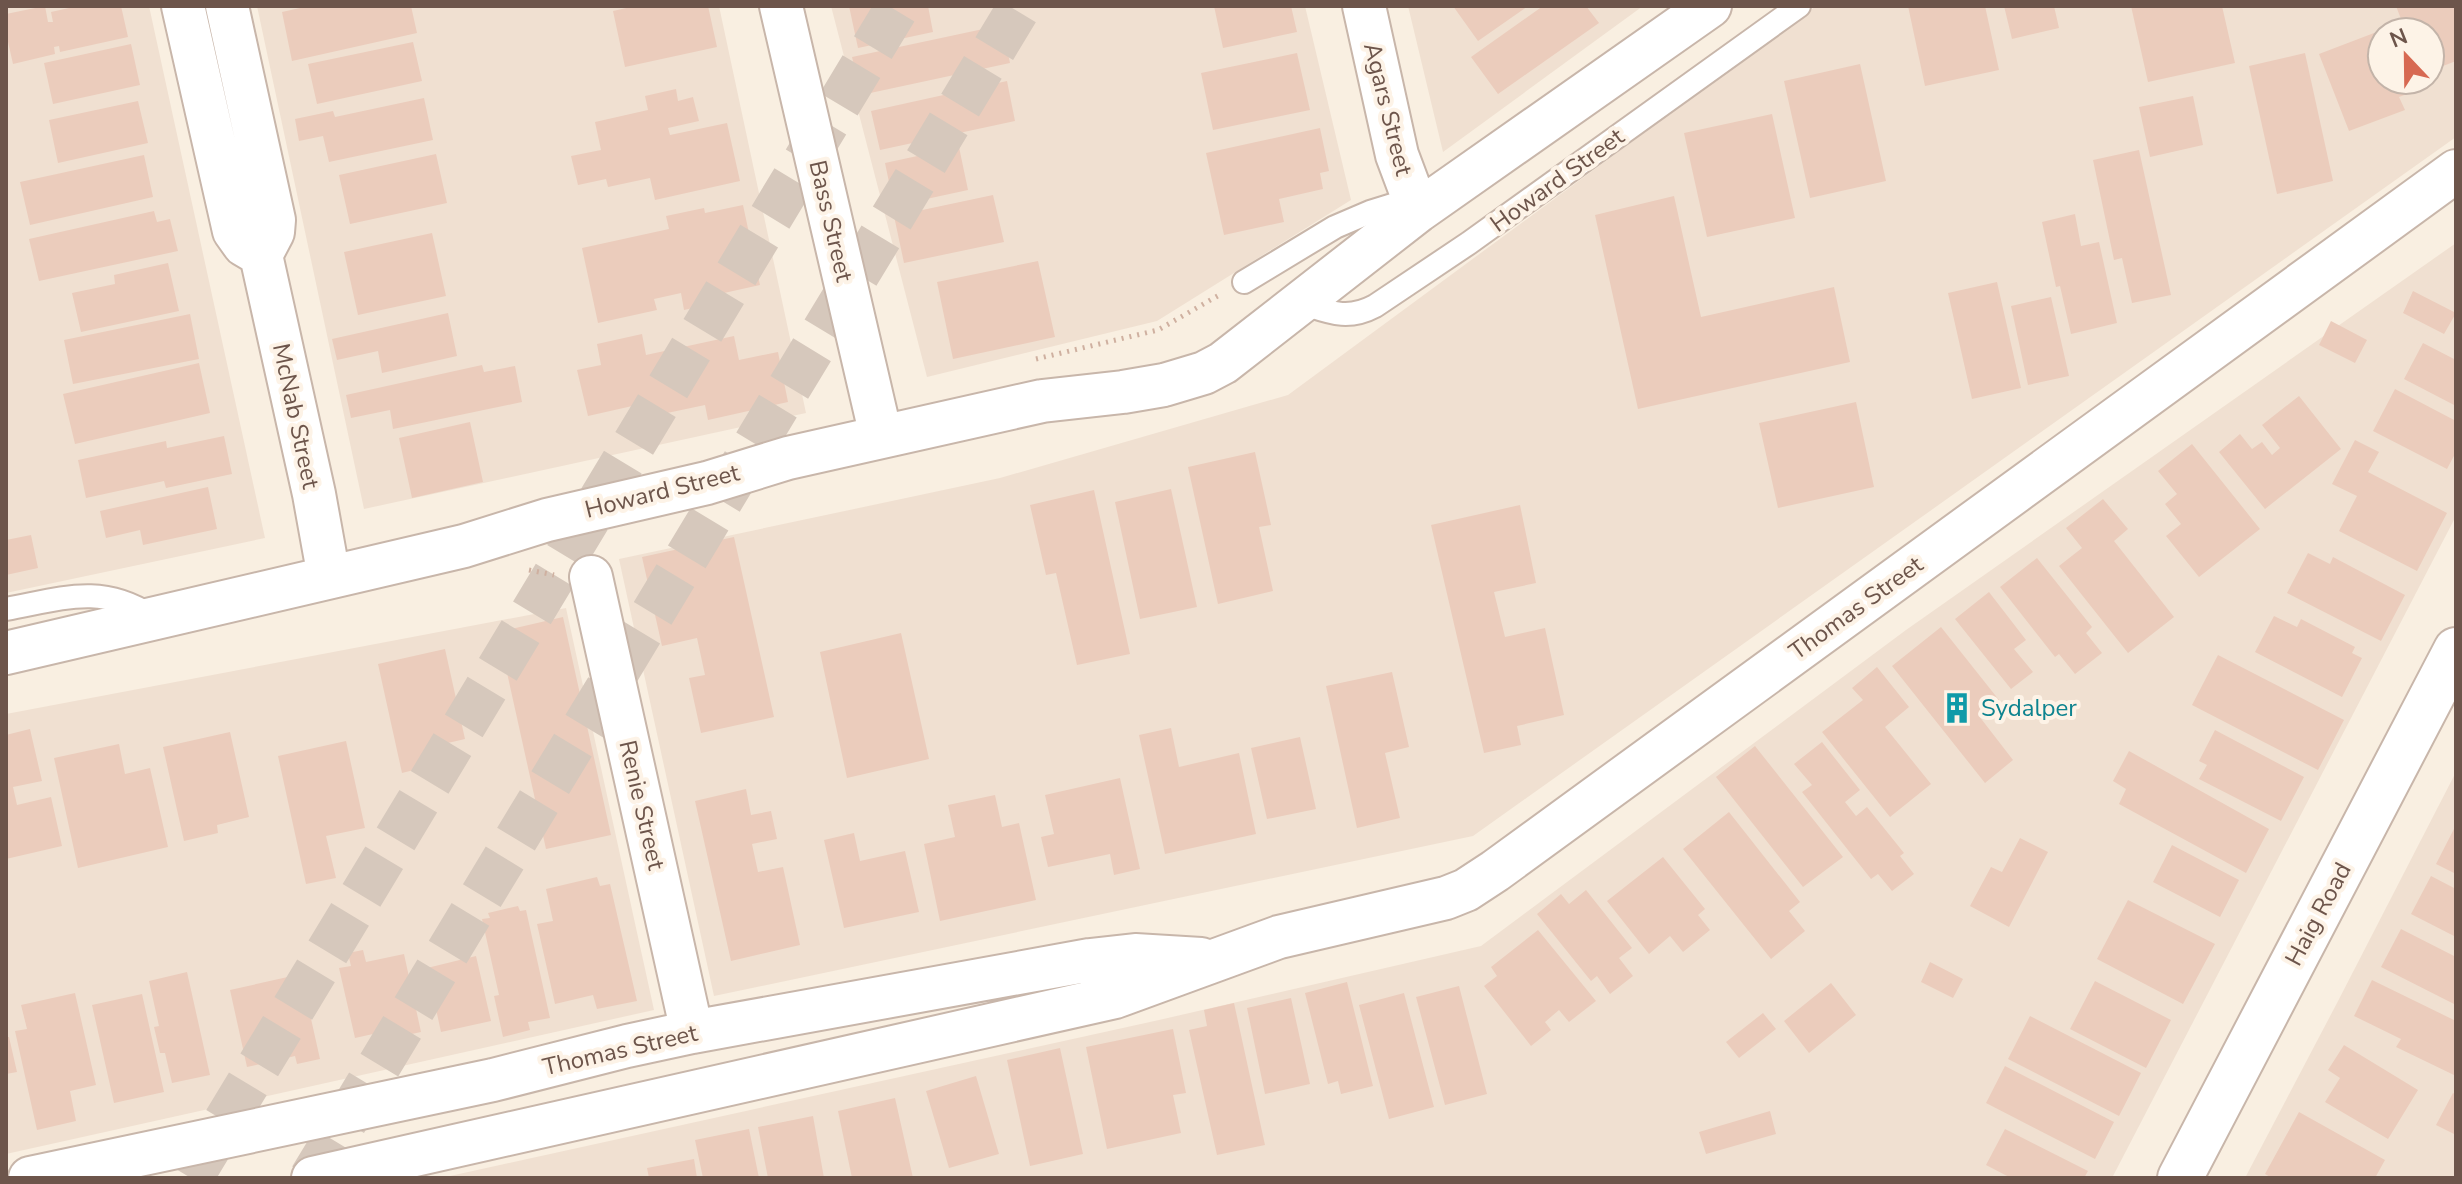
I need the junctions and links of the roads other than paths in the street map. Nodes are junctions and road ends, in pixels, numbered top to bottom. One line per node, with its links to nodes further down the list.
1 (183, 6): 9 (street)
2 (227, 6): 9 (street)
3 (781, 6): 12 (street, Bass Street)
4 (1364, 6): 8 (street, Agars Street)
5 (1710, 6): 8 (street, Howard Street)
6 (1799, 6): 11 (lane, Howard Street)
7 (2456, 171): 19 (street, Thomas Street)
8 (1415, 205): 10 (lane); 11 (street, Howard Street)
9 (261, 255): 13 (street, McNab Street)
10 (1244, 282)
11 (1301, 303): 12 (street, Howard Street)
12 (881, 436): 13 (street, Howard Street)
13 (329, 577): 16 (street, Howard Street)
14 (593, 586): 20 (street, Renie Street)
15 (6, 609): 16 (lane)
16 (156, 619): 18 (street, Howard Street)
17 (2456, 650): 23 (street, Haig Road)
18 (6, 653)
19 (1215, 960): 20 (street, Thomas Street); 22 (street, Thomas Street)
20 (692, 1032): 21 (street, Thomas Street)
21 (30, 1178)
22 (313, 1178)
23 (2180, 1178)

